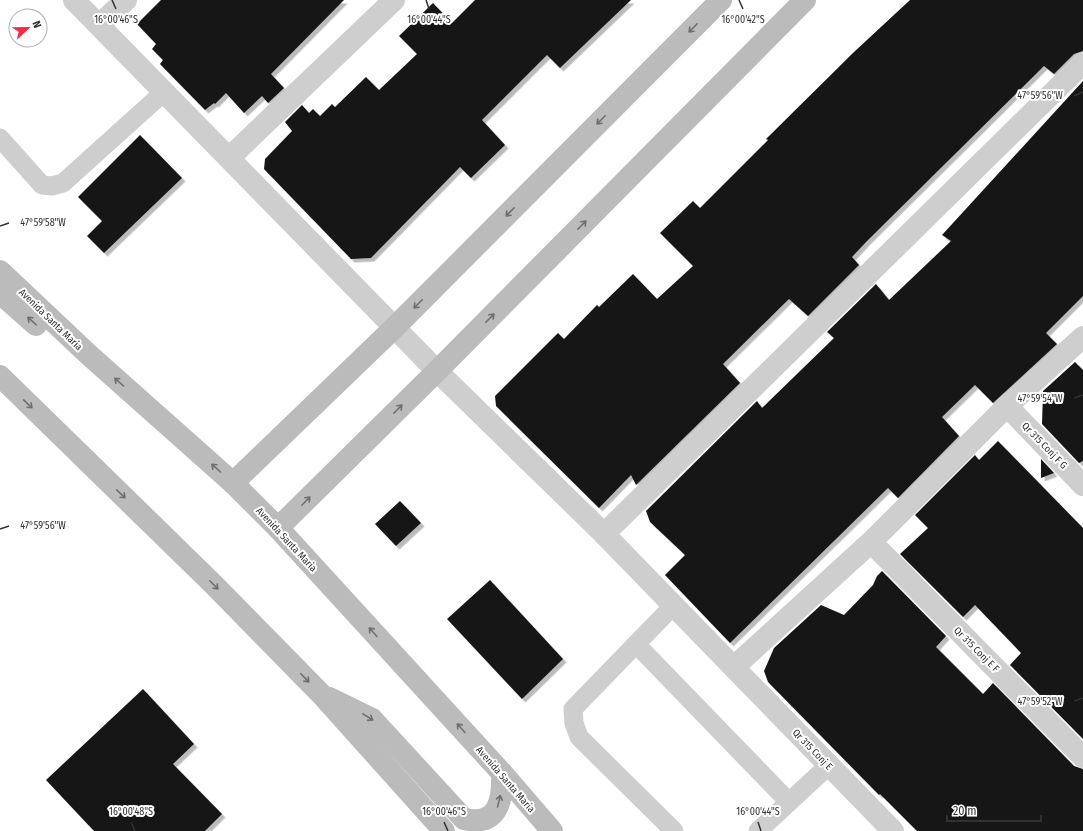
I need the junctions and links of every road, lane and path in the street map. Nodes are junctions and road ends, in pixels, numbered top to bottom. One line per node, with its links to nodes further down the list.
1 (74, 0): 6 (street, Qr 315 Conj E)
2 (126, 0): 6 (street)
3 (394, 0): 10 (street)
4 (721, 0): 13 (main road, one-way to 13)
5 (805, 0): 16 (main road, one-way to 5)
6 (99, 25): 8 (street, Qr 315 Conj E)
7 (1083, 63): 22 (street)
8 (164, 92): 9 (lane); 10 (street, Qr 315 Conj E)
9 (0, 138)
10 (229, 158): 13 (street, Qr 315 Conj E)
11 (0, 271): 15 (main road, Avenida Santa Maria)
12 (0, 293): 15 (main road, one-way to 12)
13 (395, 327): 16 (street, Qr 315 Conj E); 19 (main road)
14 (1083, 337): 18 (street)
15 (89, 355): 19 (main road, Avenida Santa Maria, one-way to 15)
16 (437, 370): 21 (main road, one-way to 16); 22 (street, Qr 315 Conj E)
17 (1, 380): 27 (main road, one-way to 27)
18 (1007, 406): 20 (street, Qr 315 Conj F G); 23 (street)
19 (233, 483): 21 (main road, Avenida Santa Maria)
20 (1083, 485)
21 (278, 528): 30 (main road, Avenida Santa Maria, one-way to 21)
22 (604, 534): 24 (street, Qr 315 Conj E)
23 (872, 542): 26 (street); 28 (street, Qr 315 Conj E F)
24 (673, 606): 25 (lane); 26 (street, Qr 315 Conj E)
25 (636, 644): 31 (lane); 34 (lane)
26 (734, 667): 29 (street, Qr 315 Conj E)
27 (321, 694): 30 (main road, one-way to 30); 32 (main road)
28 (1083, 757)
29 (828, 766): 31 (lane); 36 (street, Qr 315 Conj E)
30 (502, 773): 33 (main road, Avenida Santa Maria)
31 (789, 802): 35 (lane)
32 (444, 831)
33 (552, 831)
34 (674, 831)
35 (758, 831)
36 (893, 831)

